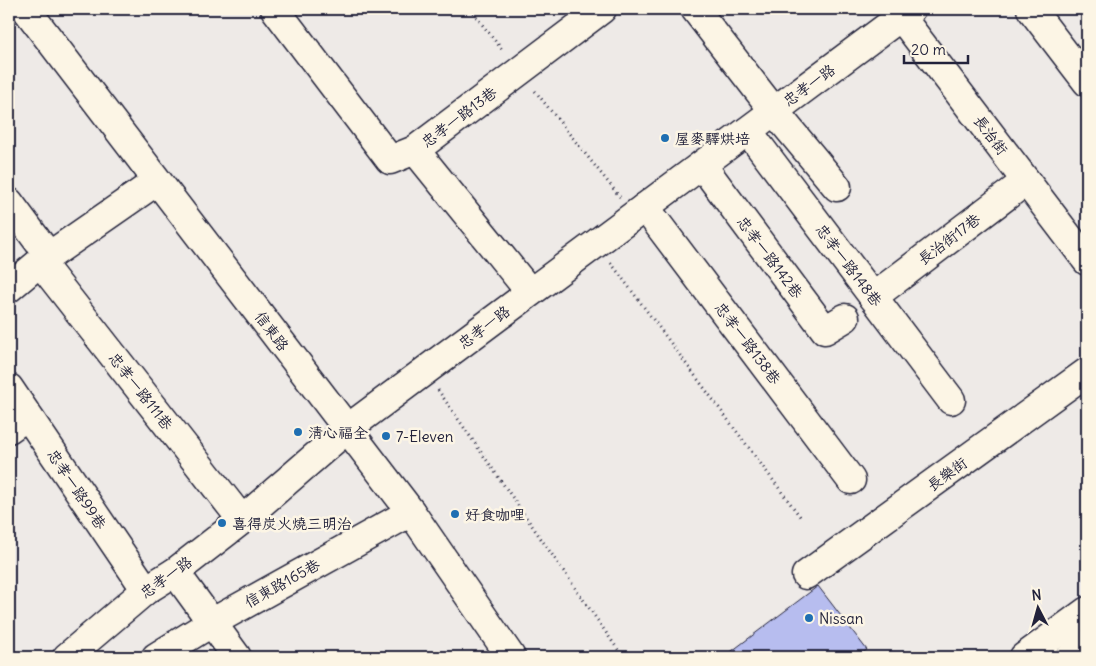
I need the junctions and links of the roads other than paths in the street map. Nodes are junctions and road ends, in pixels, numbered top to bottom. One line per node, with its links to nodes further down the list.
1 (26, 9): 12 (street, 信東路)
2 (275, 9): 10 (street)
3 (601, 9): 10 (street, 忠孝一路13巷)
4 (695, 9): 8 (street)
5 (1032, 9): 7 (street)
6 (903, 11): 8 (street, 忠孝一路); 13 (street, 長治街)
7 (1087, 82)
8 (774, 111): 9 (street, 忠孝一路); 14 (street)
9 (748, 131): 11 (street, 忠孝一路); 21 (street, 忠孝一路148巷)
10 (415, 150): 20 (street, 忠孝一路13巷)
11 (702, 165): 16 (street, 忠孝一路); 22 (street, 忠孝一路142巷)
12 (157, 181): 17 (street); 27 (street, 信東路)
13 (1026, 181): 18 (street, 長治街); 21 (street, 長治街17巷)
14 (837, 187)
15 (9, 202): 17 (street, 忠孝一路111巷)
16 (640, 211): 20 (street, 忠孝一路); 28 (street, 忠孝一路138巷)
17 (44, 259): 19 (street); 30 (street, 忠孝一路111巷)
18 (1087, 261)
19 (9, 288)
20 (530, 292): 27 (street, 忠孝一路)
21 (873, 297): 25 (street, 忠孝一路148巷)
22 (845, 318)
23 (1087, 372): 32 (street, 長樂街)
24 (9, 388): 26 (street, 忠孝一路99巷)
25 (951, 400)
26 (18, 423): 33 (street, 忠孝一路99巷)
27 (347, 429): 29 (street, 信東路); 30 (street, 忠孝一路)
28 (851, 480)
29 (411, 512): 35 (street, 信東路165巷); 40 (street, 信東路)
30 (242, 520): 31 (street, 忠孝一路)
31 (175, 572): 33 (street, 忠孝一路); 35 (street)
32 (806, 575)
33 (146, 590): 37 (street, 忠孝一路)
34 (1087, 611): 41 (street)
35 (211, 623): 38 (street, 信東路165巷); 39 (street)
36 (1087, 645): 42 (street)
37 (67, 657)
38 (156, 657)
39 (237, 657)
40 (512, 657)
41 (1024, 657)
42 (1070, 657)

